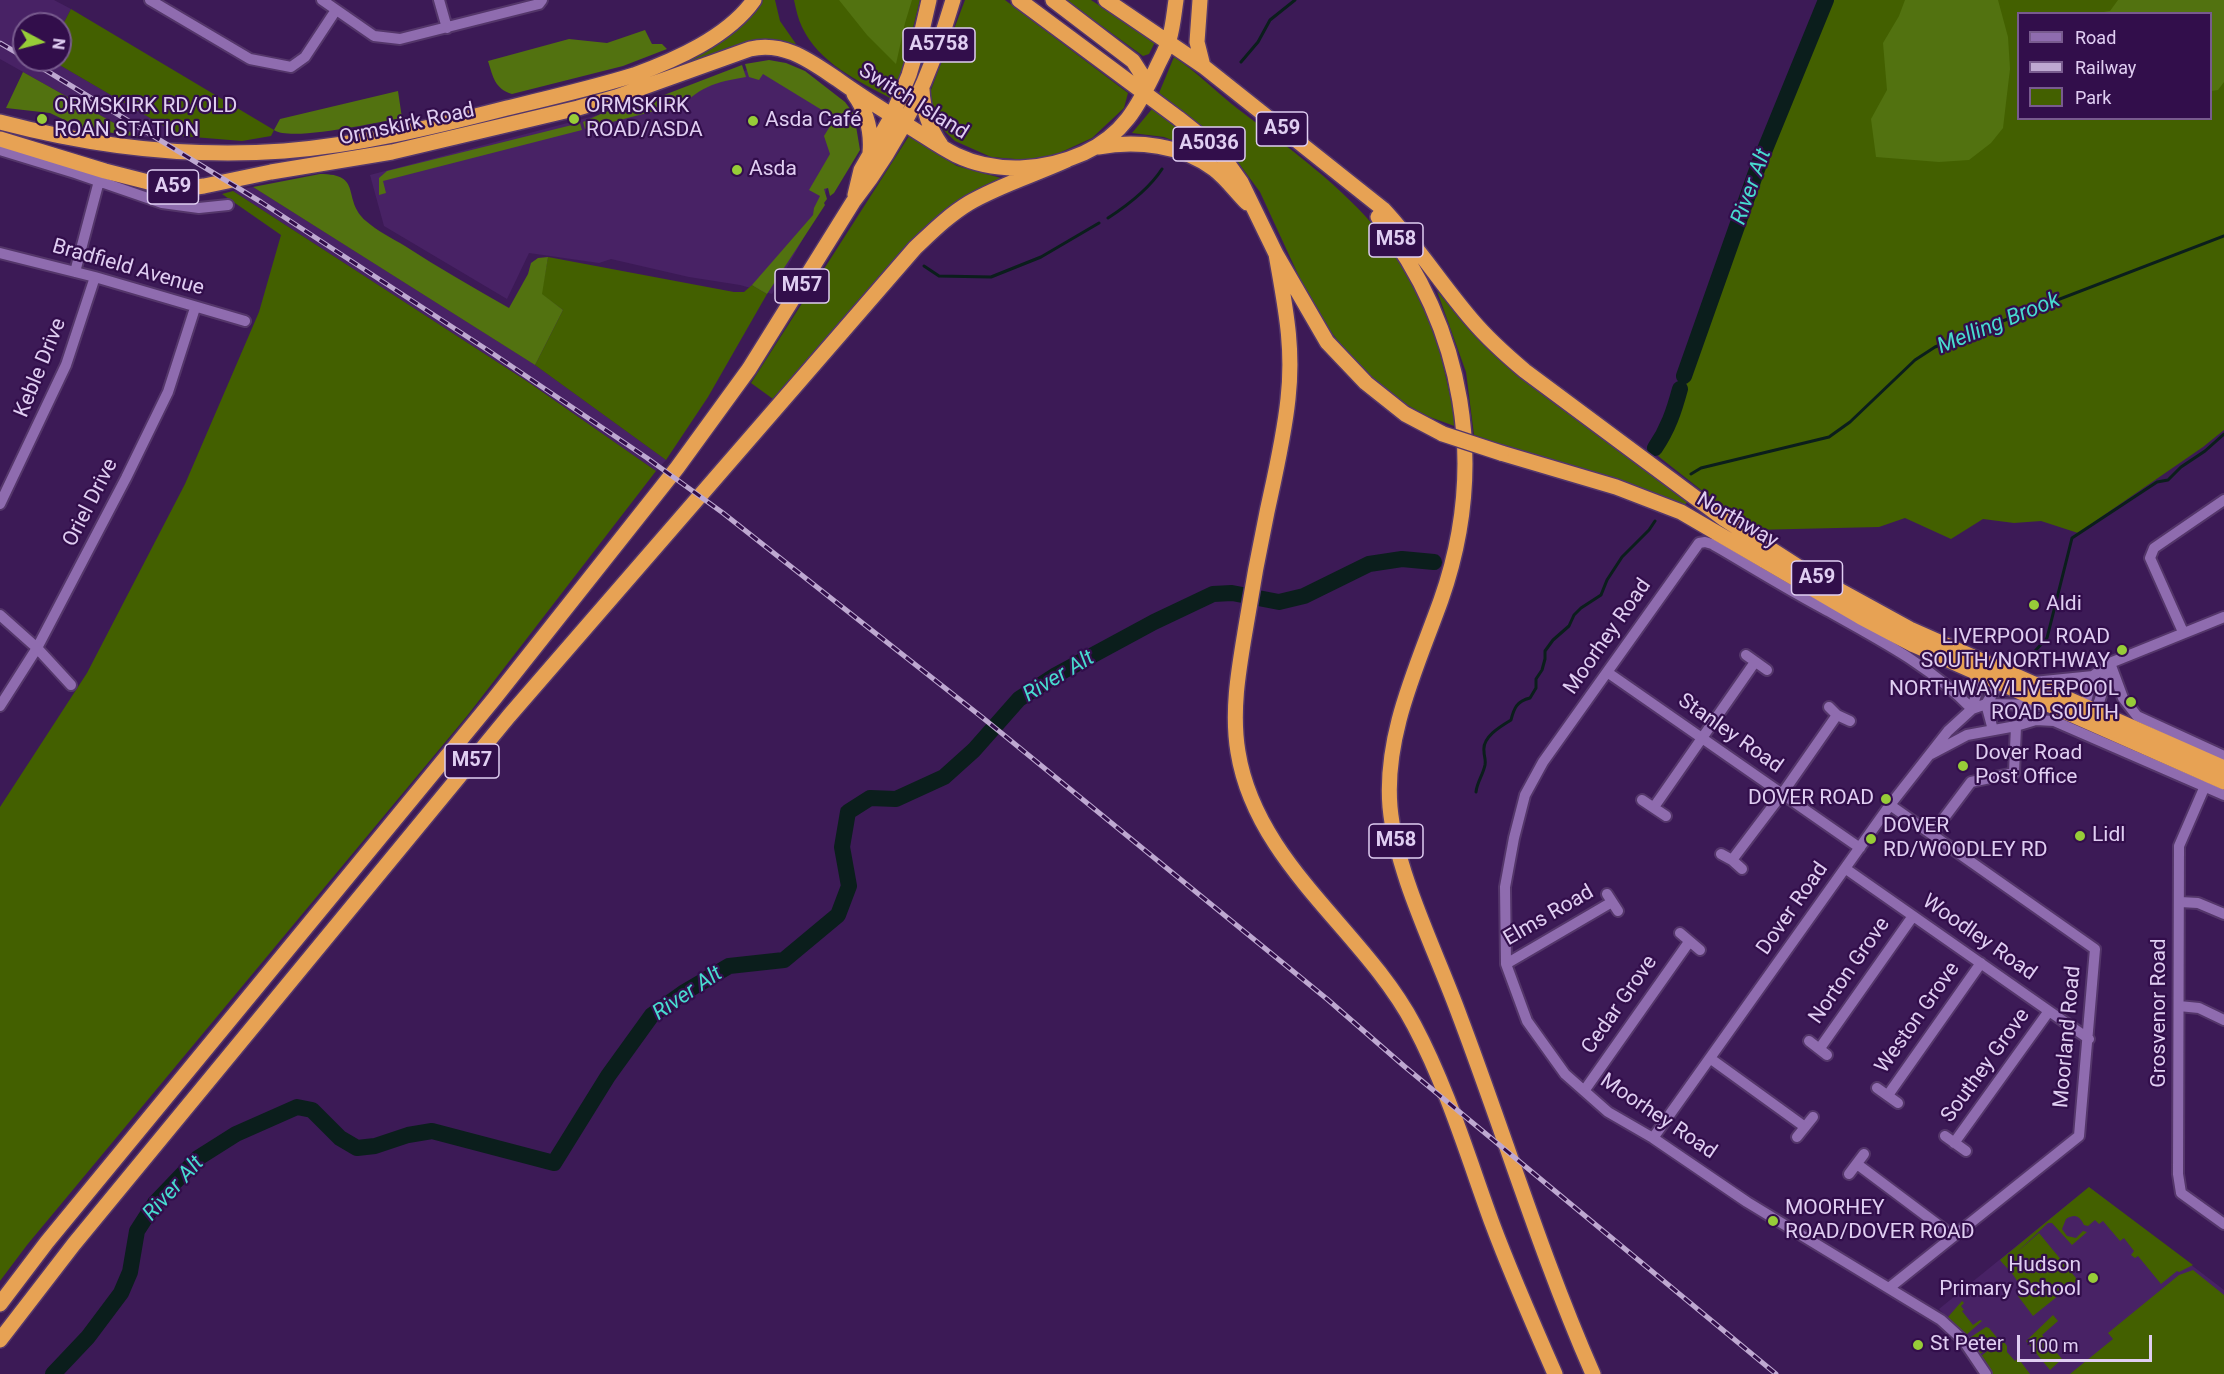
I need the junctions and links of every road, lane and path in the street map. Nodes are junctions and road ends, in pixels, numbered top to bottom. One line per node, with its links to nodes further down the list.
1 (150, 0): 13 (street)
2 (322, 0): 13 (street)
3 (439, 0): 14 (street)
4 (542, 0): 14 (street)
5 (754, 0): 24 (highway, Ormskirk Road / A59)
6 (929, 0): 23 (highway)
7 (953, 0): 21 (highway, Switch Island / A5758)
8 (1019, 0): 19 (highway, A5036)
9 (1053, 0): 18 (highway)
10 (1106, 0): 15 (highway)
11 (1176, 0): 15 (highway, Switch Island)
12 (1200, 0): 17 (highway)
13 (336, 10): 14 (street)
14 (447, 28)
15 (1169, 42): 17 (highway); 18 (highway); 22 (highway, Switch Island)
16 (816, 65): 20 (highway, Switch Island / A59); 25 (highway, Ormskirk Road / A59)
17 (1203, 66): 32 (highway, A59)
18 (1138, 68): 19 (highway); 22 (highway)
19 (1124, 78): 22 (highway, A5036)
20 (848, 87): 23 (highway, Switch Island / A59); 29 (highway, M57)
21 (922, 89): 23 (highway, Switch Island); 26 (highway)
22 (1144, 94): 27 (highway, Switch Island); 35 (highway, A5036)
23 (898, 120): 26 (highway, Switch Island / A59); 29 (highway, M57); 33 (highway, M57)
24 (0, 122)
25 (0, 139)
26 (942, 146): 30 (highway, Switch Island / A59)
27 (1094, 148): 30 (highway, Switch Island / A59); 35 (highway, A59)
28 (0, 150): 31 (street)
29 (869, 156): 33 (highway, M57)
30 (1067, 160): 118 (highway, M57)
31 (99, 181): 34 (street); 38 (street)
32 (1361, 192): 56 (highway, Northway / A59); 120 (highway, M58)
33 (853, 202): 117 (highway, M57)
34 (228, 205)
35 (1255, 212): 37 (highway, A59)
36 (0, 253): 38 (street, Bradfield Avenue)
37 (1276, 254): 53 (highway, Northway / A59, bridge); 119 (highway)
38 (75, 272): 39 (street, Bradfield Avenue)
39 (95, 278): 40 (street, Bradfield Avenue); 43 (street, Keble Drive)
40 (195, 308): 41 (street, Bradfield Avenue); 48 (street, Oriel Drive)
41 (245, 321)
42 (2224, 500): 47 (street)
43 (0, 504)
44 (1701, 542): 54 (street, Moorhey Road); 63 (street, Northway)
45 (0, 615): 48 (street)
46 (2224, 617): 47 (street)
47 (2183, 632): 51 (street)
48 (37, 648): 58 (street); 61 (street, Oriel Drive)
49 (1746, 655): 50 (street)
50 (1755, 662): 52 (street); 71 (street)
51 (2110, 663): 55 (street); 64 (street); 73 (street)
52 (1767, 670)
53 (1974, 671): 56 (highway, Northway / A59); 63 (street)
54 (1607, 672): 71 (street, Stanley Road); 97 (street, Moorhey Road)
55 (2093, 676): 57 (street); 64 (street)
56 (2003, 677): 57 (highway, Northway / A59); 59 (street); 60 (highway, Northway / A59)
57 (2031, 682): 64 (highway, Northway / A59)
58 (71, 685)
59 (1986, 704): 60 (street, Dover Road); 63 (street, Dover Road); 69 (street)
60 (2050, 705): 64 (highway, Northway / A59)
61 (0, 706)
62 (1828, 706): 65 (street)
63 (1972, 709): 66 (street, Dover Road)
64 (2088, 713): 74 (highway, Northway / A59); 75 (highway, Northway / A59)
65 (1837, 715): 67 (street); 77 (street)
66 (1959, 721): 70 (street); 72 (street, Dover Road)
67 (1850, 722)
68 (2016, 726): 69 (street); 76 (street); 83 (street)
69 (1993, 730): 70 (street)
70 (1967, 735): 72 (street)
71 (1702, 739): 77 (street, Stanley Road); 81 (street)
72 (1928, 755): 80 (street, Dover Road)
73 (2224, 756)
74 (2224, 768)
75 (2224, 782)
76 (2205, 786): 78 (street); 90 (street, Grosvenor Road)
77 (1782, 794): 84 (street, Stanley Road); 86 (street)
78 (2224, 795)
79 (1642, 800): 81 (street)
80 (1890, 805): 83 (street, Moorland Road); 84 (street, Dover Road)
81 (1654, 807): 82 (street)
82 (1666, 816)
83 (1932, 834): 101 (street, Moorland Road)
84 (1860, 848): 88 (street, Dover Road)
85 (1721, 854): 86 (street)
86 (1732, 860): 87 (street)
87 (1742, 869)
88 (1845, 869): 92 (street, Woodley Road); 103 (street, Dover Road)
89 (1612, 902): 97 (street, Elms Road)
90 (2180, 902): 91 (street); 98 (street, Grosvenor Road)
91 (2224, 914)
92 (1913, 916): 96 (street, Woodley Road); 102 (street, Norton Grove)
93 (1680, 933): 94 (street)
94 (1689, 942): 95 (street); 105 (street, Cedar Grove)
95 (1700, 950)
96 (1981, 963): 99 (street, Woodley Road); 106 (street, Weston Grove)
97 (1506, 964): 105 (street, Moorhey Road)
98 (2179, 1006): 100 (street); 114 (street, Grosvenor Road)
99 (2049, 1011): 101 (street, Woodley Road); 112 (street, Southey Grove)
100 (2224, 1020)
101 (2089, 1039): 115 (street, Moorland Road)
102 (1809, 1041)
103 (1711, 1059): 109 (street); 111 (street, Dover Road)
104 (1877, 1088): 106 (street, Weston Grove)
105 (1584, 1091): 111 (street, Moorhey Road)
106 (1888, 1095): 107 (street, Weston Grove)
107 (1898, 1103)
108 (1813, 1117): 109 (street)
109 (1805, 1127): 110 (street)
110 (1797, 1137)
111 (1653, 1138): 116 (street, Moorhey Road)
112 (1966, 1151)
113 (1849, 1174): 115 (street)
114 (2224, 1224)
115 (1953, 1236): 116 (street, Moorland Road)
116 (1889, 1288): 121 (street, Moorhey Road)
117 (0, 1304)
118 (0, 1340)
119 (1555, 1374)
120 (1593, 1374)
121 (1986, 1374)

